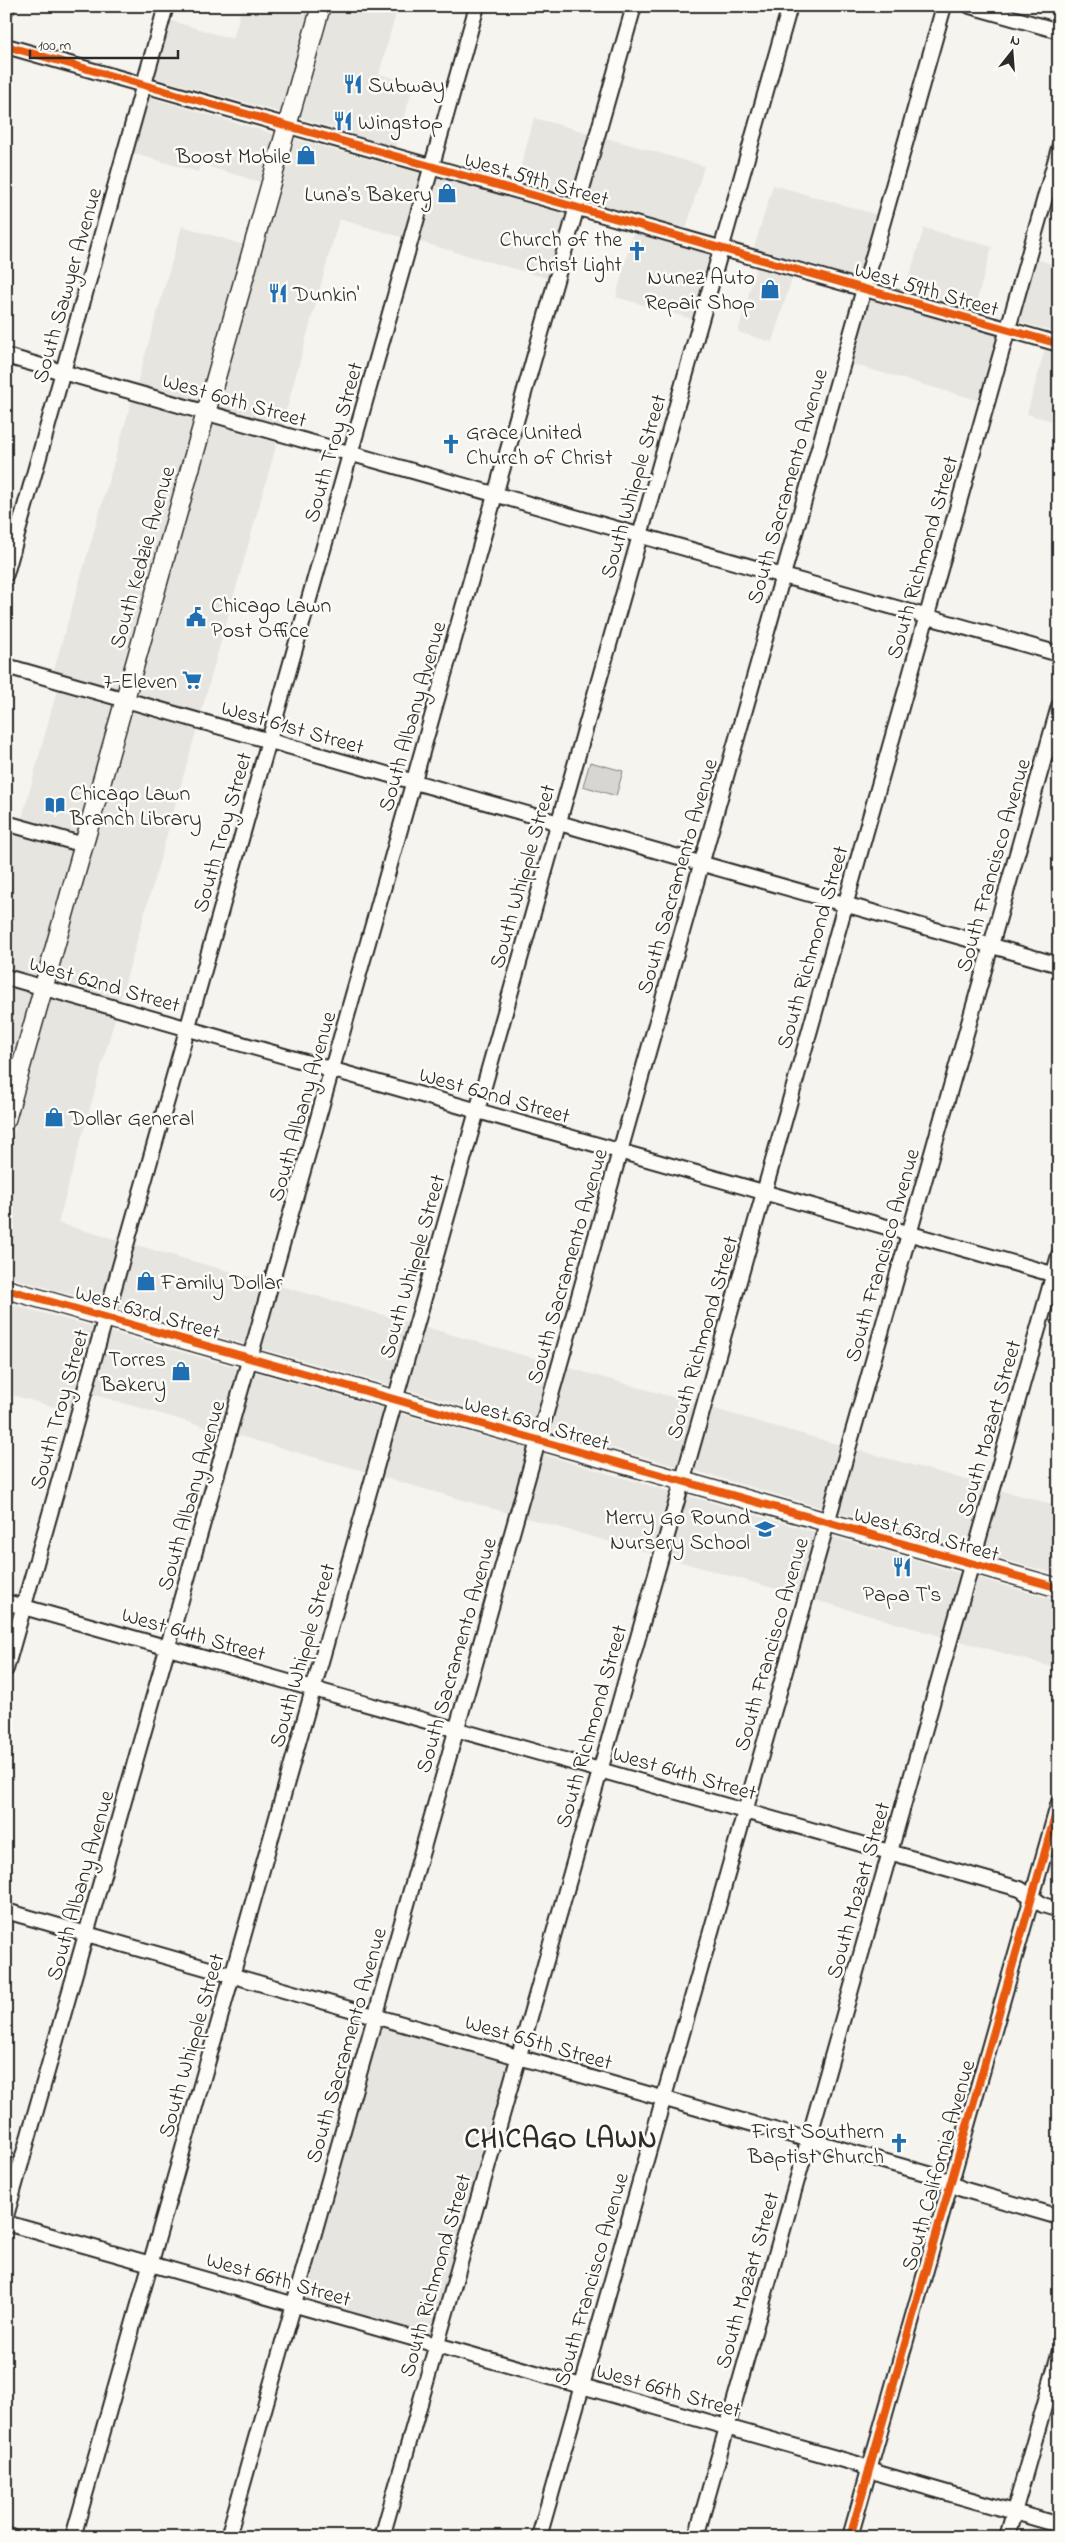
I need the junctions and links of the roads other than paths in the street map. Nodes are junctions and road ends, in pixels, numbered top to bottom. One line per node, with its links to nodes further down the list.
1 (7, 6): 9 (street)
2 (166, 6): 12 (street, South Sawyer Avenue)
3 (321, 6): 13 (main road, South Kedzie Avenue)
4 (478, 6): 15 (street, South Troy Street)
5 (634, 6): 16 (street, South Albany Avenue)
6 (790, 6): 17 (street, South Whipple Street)
7 (944, 6): 18 (street, South Sacramento Avenue)
8 (970, 6): 10 (street)
9 (6, 10)
10 (1059, 31)
11 (6, 46): 12 (street, West 59th Street)
12 (144, 85): 13 (street, West 59th Street); 22 (street, South Sawyer Avenue)
13 (286, 125): 15 (street, West 59th Street); 23 (main road, South Kedzie Avenue)
14 (1059, 148): 19 (street, South Richmond Street)
15 (432, 166): 16 (street, West 59th Street); 24 (street, South Troy Street)
16 (577, 208): 17 (street, West 59th Street); 25 (street, South Albany Avenue)
17 (721, 248): 18 (street, West 59th Street); 26 (street, South Whipple Street)
18 (864, 289): 19 (street, West 59th Street); 28 (street, South Sacramento Avenue)
19 (1007, 329): 20 (street, West 59th Street); 29 (street, South Richmond Street)
20 (1059, 344)
21 (6, 356): 22 (street, West 60th Street)
22 (63, 372): 23 (street, West 60th Street); 27 (street, South Sawyer Avenue)
23 (205, 412): 24 (street, West 60th Street); 32 (main road, South Kedzie Avenue)
24 (351, 454): 25 (street, West 60th Street); 34 (street, South Troy Street)
25 (496, 494): 26 (street, West 60th Street); 35 (street, South Albany Avenue)
26 (640, 535): 28 (street, West 60th Street); 37 (street, South Whipple Street)
27 (6, 574)
28 (783, 576): 29 (street, West 60th Street); 39 (street, South Sacramento Avenue)
29 (927, 616): 30 (street, West 60th Street); 40 (street, South Richmond Street)
30 (1059, 654)
31 (6, 666): 32 (street, West 61st Street)
32 (124, 700): 34 (street, West 61st Street); 38 (main road, South Kedzie Avenue)
33 (1059, 706): 41 (street, South Francisco Avenue)
34 (269, 741): 35 (street, West 61st Street); 45 (street, South Troy Street)
35 (415, 782): 37 (street, West 61st Street); 46 (street, South Albany Avenue)
36 (6, 823): 38 (street)
37 (559, 823): 39 (street, West 61st Street); 47 (street, South Whipple Street)
38 (84, 845): 44 (main road, South Kedzie Avenue)
39 (702, 863): 40 (street, West 61st Street); 49 (street, South Sacramento Avenue)
40 (846, 904): 41 (street, West 61st Street); 50 (street, South Richmond Street)
41 (991, 945): 42 (street, West 61st Street); 51 (street, South Francisco Avenue)
42 (1059, 964)
43 (6, 977): 44 (street, West 62nd Street)
44 (44, 988): 45 (street, West 62nd Street); 48 (main road, South Kedzie Avenue)
45 (188, 1028): 46 (street, West 62nd Street); 55 (street, South Troy Street)
46 (333, 1070): 47 (street, West 62nd Street); 56 (street, South Albany Avenue)
47 (477, 1110): 49 (street, West 62nd Street); 57 (street, South Whipple Street)
48 (6, 1120)
49 (620, 1151): 50 (street, West 62nd Street); 58 (street, South Sacramento Avenue)
50 (764, 1192): 51 (street, West 62nd Street); 59 (street, South Richmond Street)
51 (909, 1234): 53 (street, West 62nd Street); 60 (street, South Francisco Avenue)
52 (1059, 1255): 53 (street, South Mozart Street)
53 (1056, 1275): 61 (street, South Mozart Street)
54 (6, 1289): 55 (main road, West 63rd Street)
55 (106, 1318): 56 (main road, West 63rd Street); 64 (street, South Troy Street)
56 (252, 1359): 57 (main road, West 63rd Street); 65 (street, South Albany Avenue)
57 (395, 1400): 58 (main road, West 63rd Street); 67 (street, South Whipple Street)
58 (538, 1441): 59 (main road, West 63rd Street); 68 (street, South Sacramento Avenue)
59 (683, 1482): 60 (main road, West 63rd Street); 69 (street, South Richmond Street)
60 (827, 1522): 61 (main road, West 63rd Street); 71 (street, South Francisco Avenue)
61 (971, 1564): 62 (main road, West 63rd Street); 72 (street, South Mozart Street)
62 (1059, 1588)
63 (6, 1602): 64 (street, West 64th Street)
64 (24, 1606): 65 (street, West 64th Street); 66 (street, South Troy Street)
65 (169, 1648): 67 (street, West 64th Street); 76 (street, South Albany Avenue)
66 (6, 1669)
67 (313, 1689): 68 (street, West 64th Street); 77 (street, South Whipple Street)
68 (456, 1729): 69 (street, West 64th Street); 78 (street, South Sacramento Avenue)
69 (599, 1770): 71 (street, West 64th Street); 79 (street, South Richmond Street)
70 (1059, 1802): 73 (street, South California Avenue)
71 (745, 1811): 72 (street, West 64th Street); 80 (street, South Francisco Avenue)
72 (890, 1852): 73 (street, West 64th Street); 81 (street, South Mozart Street)
73 (1032, 1897): 74 (street, West 64th Street); 82 (street, South California Avenue)
74 (1059, 1910)
75 (6, 1911): 76 (street, West 65th Street)
76 (87, 1934): 77 (street, West 65th Street); 83 (street, South Albany Avenue)
77 (232, 1976): 78 (street, West 65th Street); 86 (street, South Whipple Street)
78 (375, 2016): 79 (street, West 65th Street); 87 (street, South Sacramento Avenue)
79 (518, 2057): 80 (street, West 65th Street); 88 (street, South Richmond Street)
80 (664, 2098): 81 (street, West 65th Street); 90 (street, South Francisco Avenue)
81 (808, 2140): 82 (street, West 65th Street); 91 (street, South Mozart Street)
82 (950, 2183): 84 (street, West 65th Street); 92 (street, South California Avenue)
83 (6, 2216)
84 (1059, 2217)
85 (6, 2223): 86 (street, West 66th Street)
86 (150, 2264): 87 (street, West 66th Street); 97 (street, South Whipple Street)
87 (294, 2305): 88 (street, West 66th Street); 98 (street, South Sacramento Avenue)
88 (436, 2345): 90 (street, West 66th Street); 99 (street, South Richmond Street)
89 (1059, 2354): 93 (street)
90 (582, 2386): 91 (street, West 66th Street); 100 (street, South Francisco Avenue)
91 (727, 2428): 92 (street, West 66th Street); 101 (street, South Mozart Street)
92 (869, 2469): 93 (street, West 66th Street); 102 (street, South California Avenue)
93 (1014, 2512): 94 (street, West 66th Street); 103 (street)
94 (1059, 2525)
95 (6, 2535): 96 (street)
96 (12, 2537)
97 (73, 2537)
98 (228, 2537)
99 (382, 2537)
100 (539, 2537)
101 (696, 2537)
102 (850, 2537)
103 (1007, 2537)

